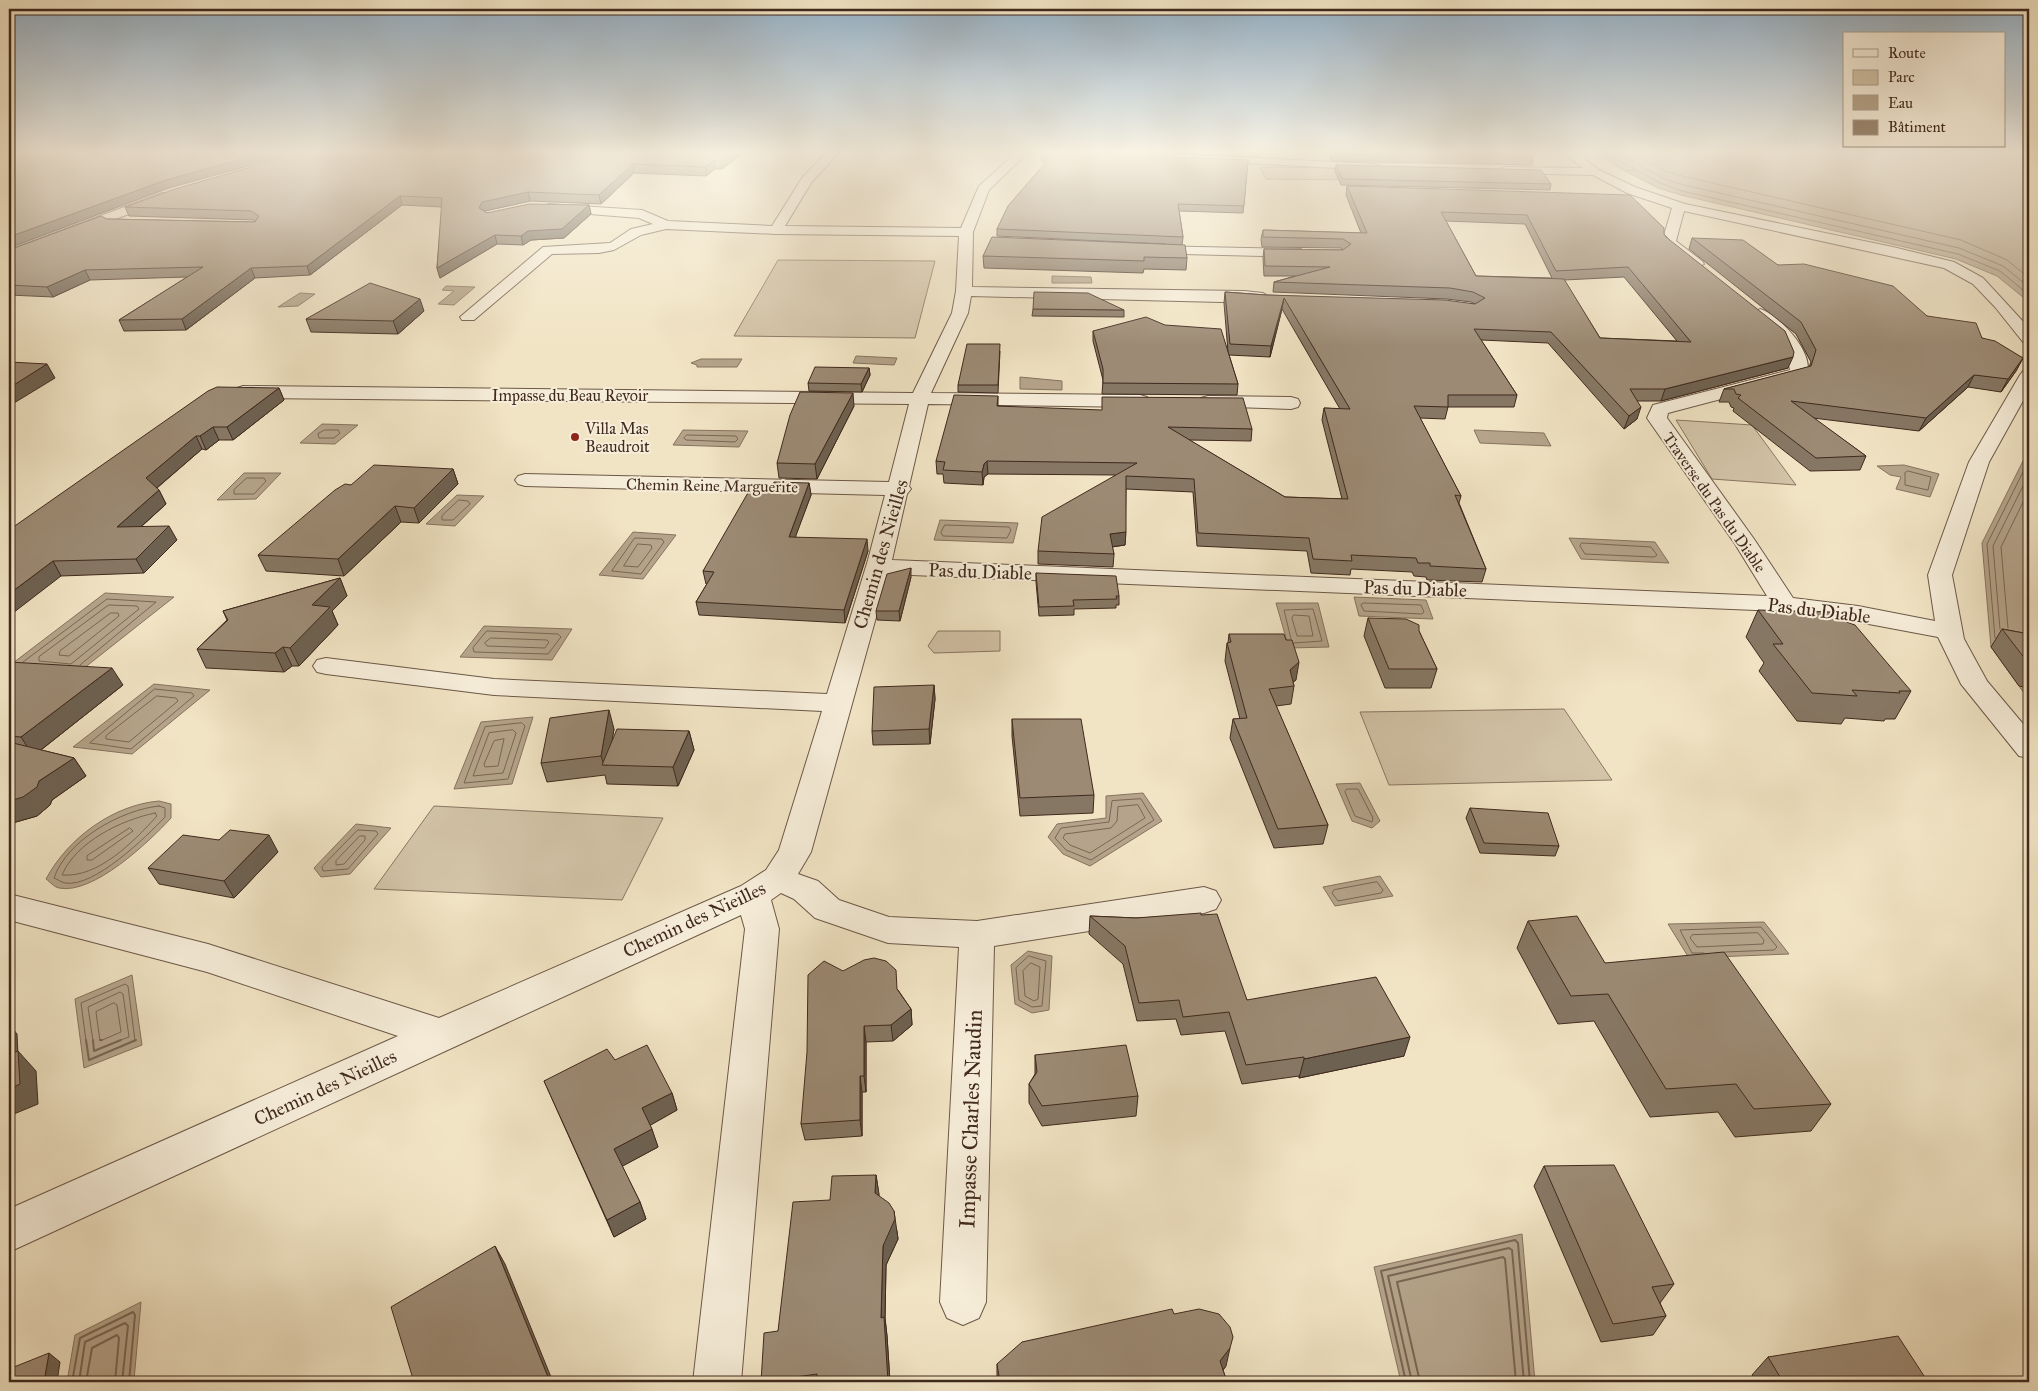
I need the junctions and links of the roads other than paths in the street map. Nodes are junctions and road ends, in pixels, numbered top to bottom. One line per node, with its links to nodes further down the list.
1 (108, 217): 7 (street)
2 (648, 217): 9 (street)
3 (784, 217): 10 (street)
4 (977, 217): 11 (street, Chemin des Nieilles)
5 (1675, 217): 15 (street)
6 (1729, 217): 20 (street)
7 (97, 221): 8 (street); 13 (street)
8 (136, 223)
9 (666, 225): 10 (street); 19 (street)
10 (776, 230): 11 (street)
11 (972, 238): 16 (street, Chemin des Nieilles)
12 (1139, 250): 14 (street)
13 (9, 254)
14 (1318, 254)
15 (1714, 278)
16 (964, 291): 17 (street); 23 (street, Chemin des Nieilles)
17 (1275, 299)
18 (1744, 302): 30 (street, Traverse du Pas du Diable)
19 (468, 317)
20 (2029, 338)
21 (2029, 375): 31 (street)
22 (229, 392): 23 (street, Impasse du Beau Revoir)
23 (920, 398): 24 (street, Impasse du Beau Revoir); 28 (street, Chemin des Nieilles)
24 (1154, 401)
25 (1194, 402): 26 (street)
26 (1291, 403)
27 (525, 480): 28 (street, Chemin Reine Marguerite)
28 (900, 490): 29 (street, Chemin des Nieilles)
29 (878, 567): 30 (street, Pas du Diable); 33 (street, Chemin des Nieilles)
30 (1785, 605): 31 (street, Pas du Diable)
31 (1949, 631): 34 (street)
32 (326, 666): 33 (street)
33 (837, 703): 35 (street, Chemin des Nieilles)
34 (2029, 749)
35 (765, 887): 38 (street); 39 (street, Chemin des Nieilles); 42 (street)
36 (1204, 900): 38 (street)
37 (9, 907): 39 (street)
38 (977, 935): 41 (street, Impasse Charles Naudin)
39 (440, 1034): 40 (street, Chemin des Nieilles)
40 (9, 1231)
41 (964, 1302)
42 (717, 1382)

